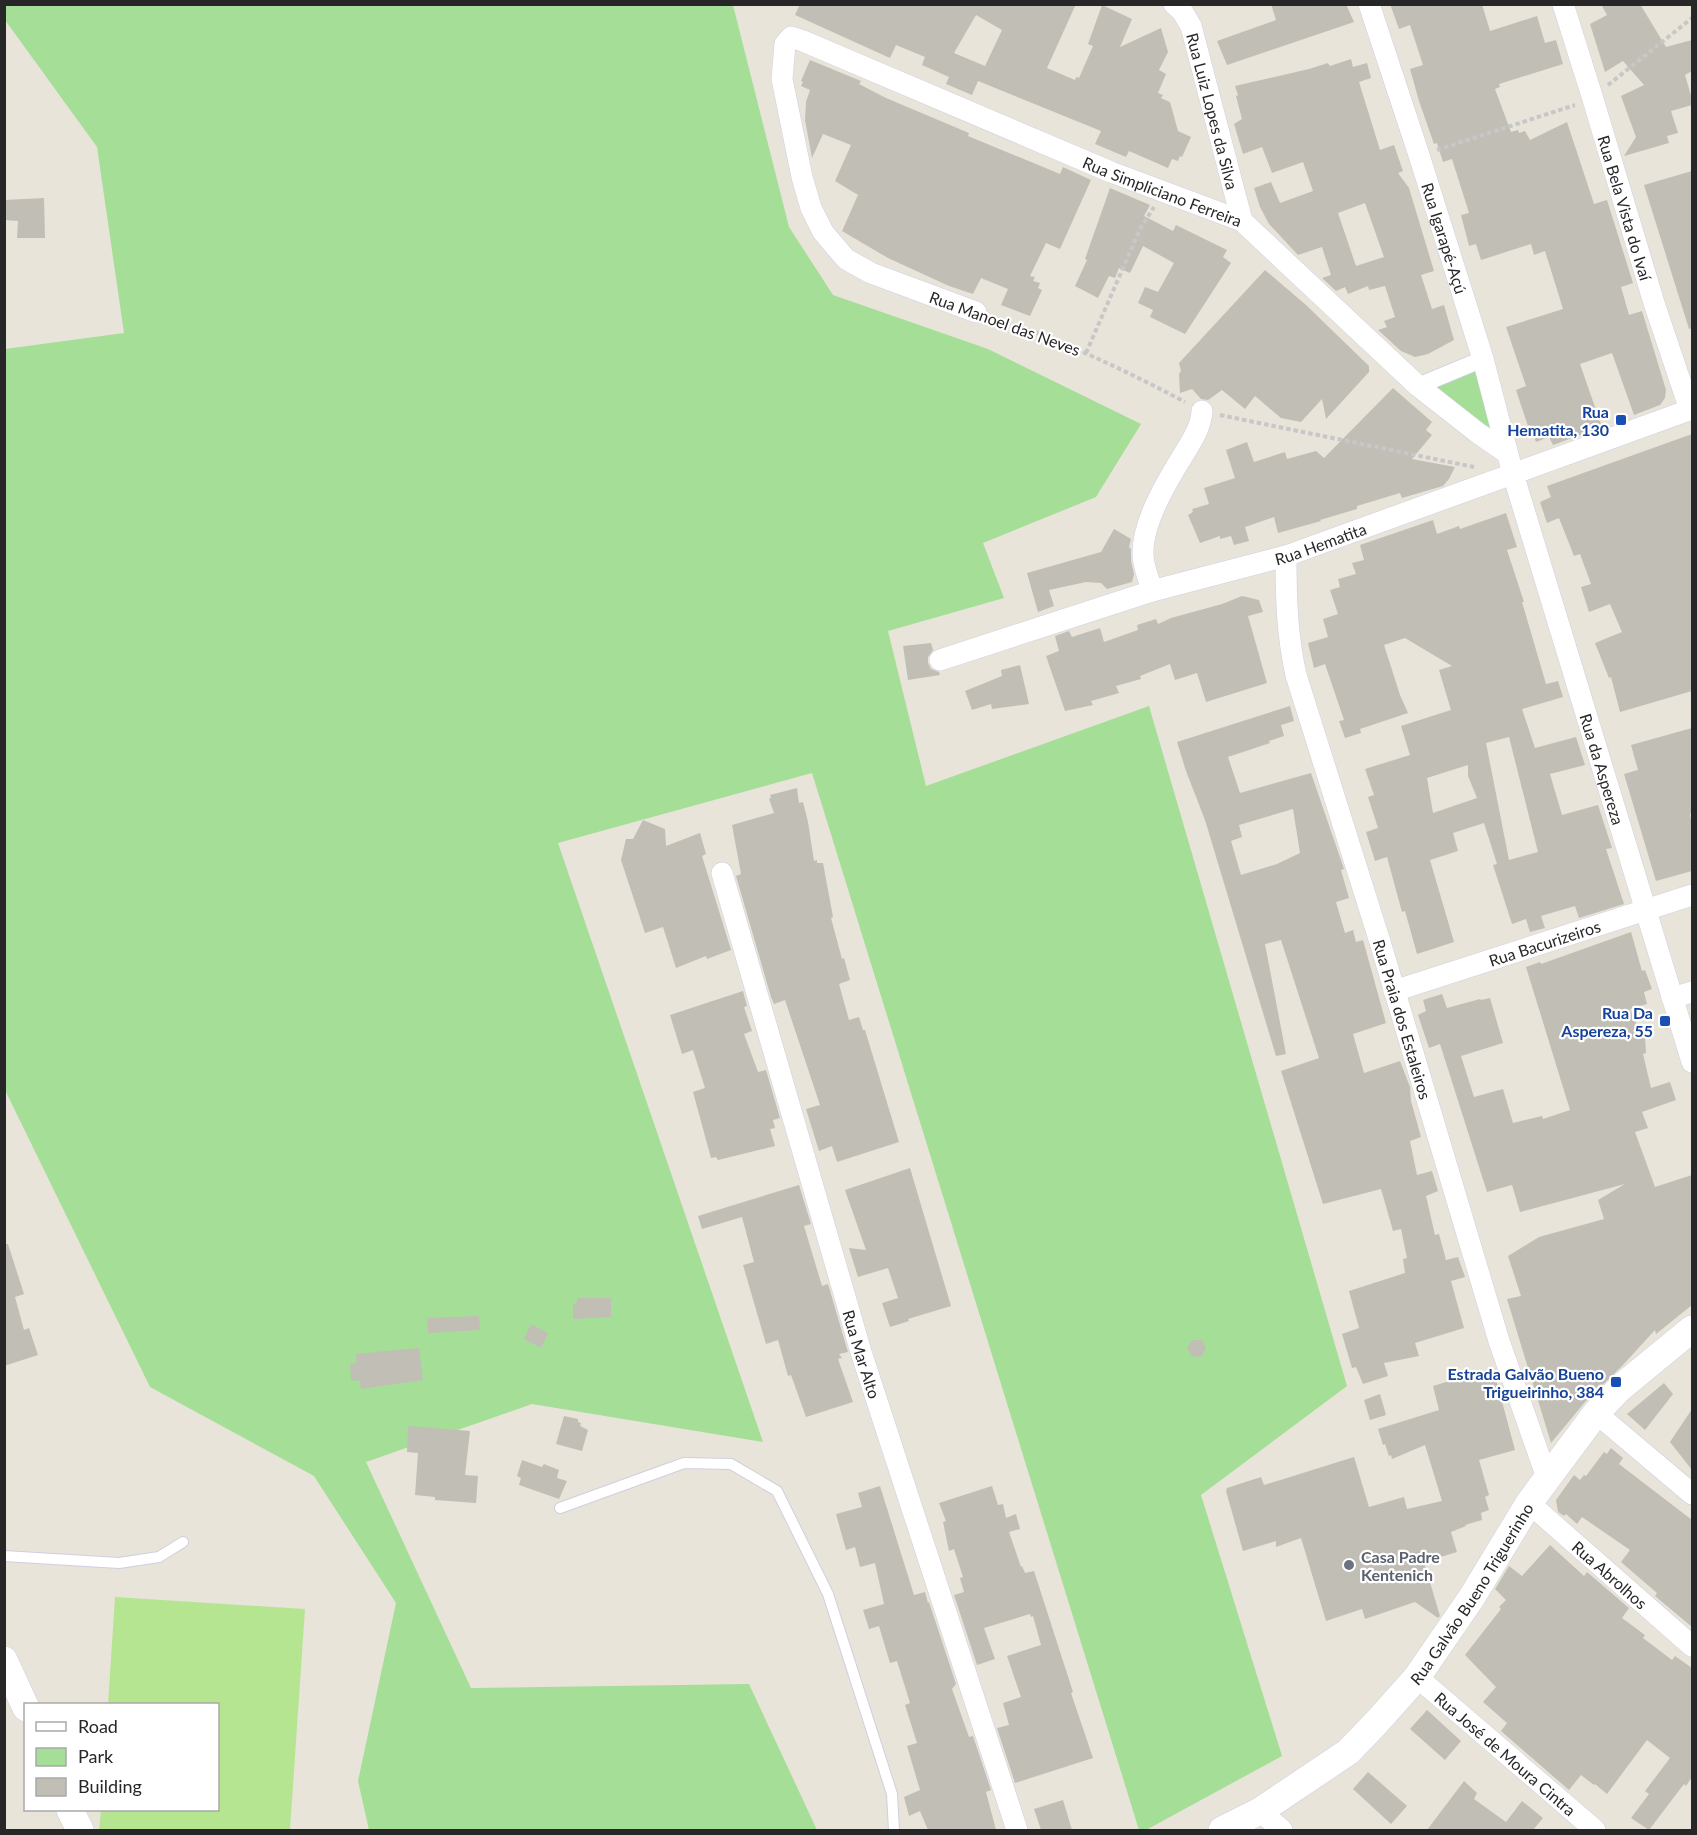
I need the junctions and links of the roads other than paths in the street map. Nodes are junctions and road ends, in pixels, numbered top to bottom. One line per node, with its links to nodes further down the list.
1 (1174, 4): 5 (street, Rua Luiz Lopes da Silva)
2 (1369, 4): 7 (street, Rua Igarapé-Açú)
3 (1563, 4): 9 (street, Rua Bela Vista do Ivaí)
4 (791, 38): 5 (street, Rua Simpliciano Ferreira); 6 (street, Rua Manoel das Neves)
5 (1242, 221): 8 (street, Rua Simpliciano Ferreira)
6 (976, 312)
7 (1483, 359): 8 (street); 11 (street, Rua Igarapé-Açú)
8 (1418, 386): 11 (street, Rua Simpliciano Ferreira)
9 (1691, 409): 12 (street, Rua Hematita)
10 (1202, 411): 14 (street)
11 (1508, 453): 12 (street, Rua Igarapé-Açú)
12 (1510, 475): 13 (street, Rua Hematita); 18 (street, Rua da Aspereza)
13 (1286, 556): 14 (street, Rua Hematita); 19 (street, Rua Praia dos Estaleiros)
14 (1152, 591): 15 (street, Rua Hematita)
15 (940, 660)
16 (722, 873): 38 (street, Rua Mar Alto)
17 (1692, 896): 18 (street, Rua Bacurizeiros)
18 (1645, 910): 19 (street, Rua Bacurizeiros); 20 (street, Rua da Aspereza)
19 (1394, 991): 24 (street, Rua Praia dos Estaleiros)
20 (1682, 995): 21 (street, Rua da Aspereza)
21 (1692, 1062)
22 (1692, 1329): 23 (street, Rua Galvão Bueno Triguerinho)
23 (1596, 1413): 24 (street, Rua Galvão Bueno Triguerinho); 25 (street)
24 (1547, 1478): 26 (street, Rua Galvão Bueno Triguerinho)
25 (1692, 1494)
26 (1529, 1503): 30 (street, Rua Abrolhos); 32 (street, Rua Galvão Bueno Triguerinho)
27 (560, 1508): 37 (lane)
28 (183, 1542): 29 (lane)
29 (4, 1556)
30 (1692, 1646)
31 (4, 1660): 33 (street)
32 (1417, 1677): 35 (street, Rua Galvão Bueno Triguerinho); 41 (street, Rua José de Moura Cintra)
33 (24, 1704)
34 (71, 1811): 36 (street)
35 (1260, 1811): 39 (street, Rua Galvão Bueno Triguerinho); 40 (street)
36 (80, 1830)
37 (894, 1830)
38 (1017, 1830)
39 (1222, 1830)
40 (1282, 1830)
41 (1595, 1830)

